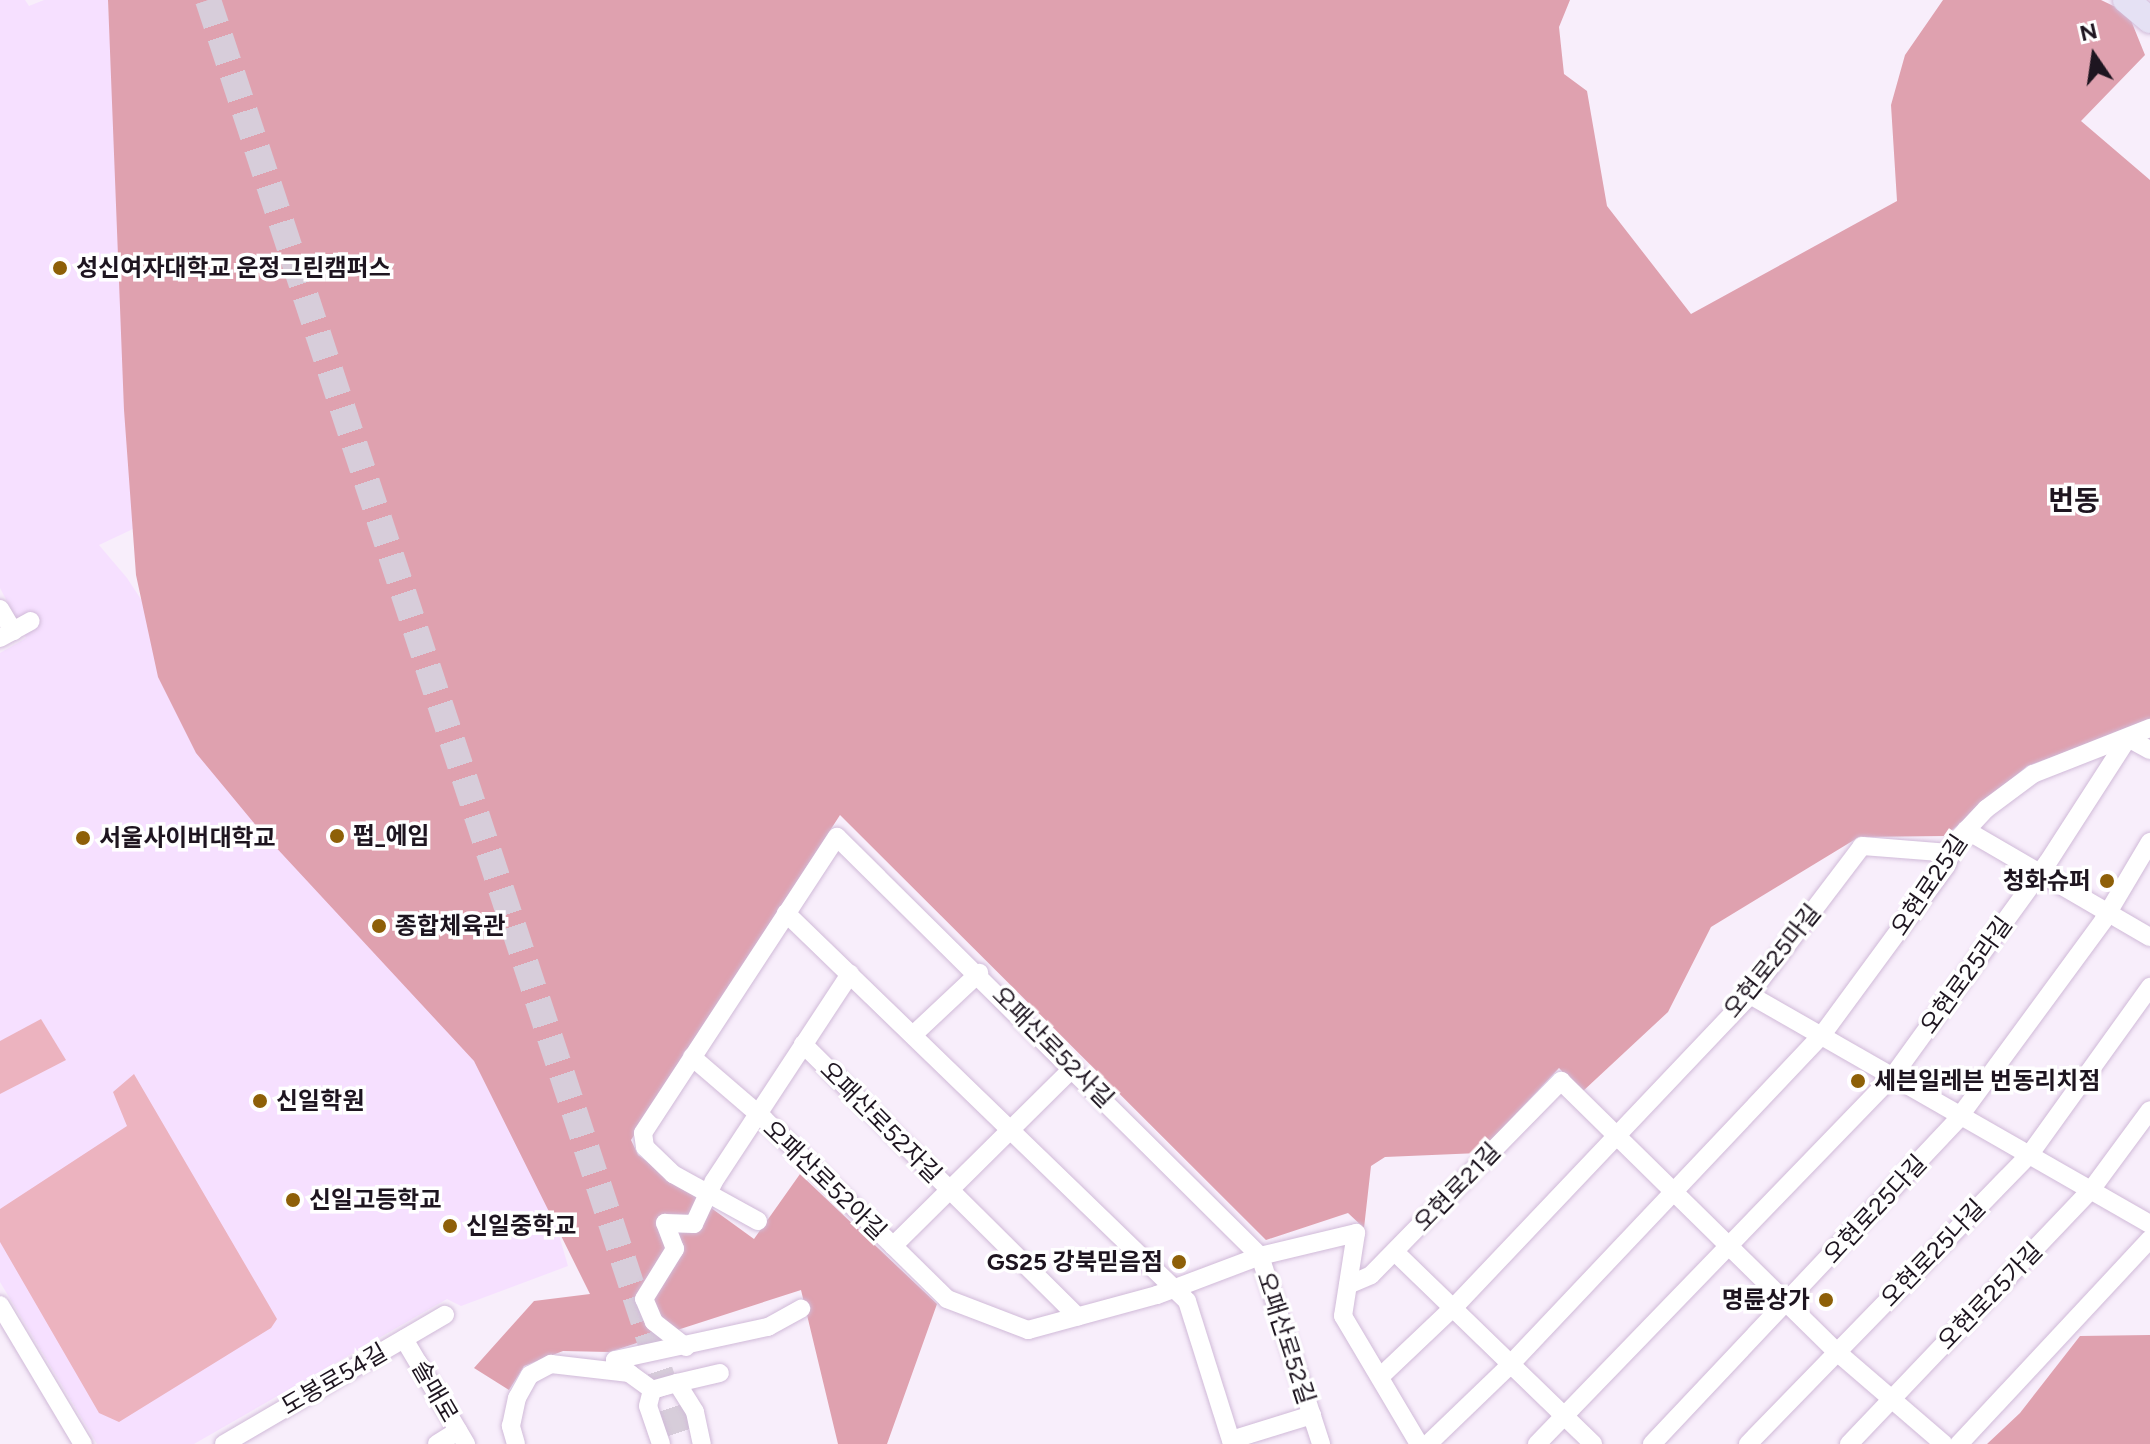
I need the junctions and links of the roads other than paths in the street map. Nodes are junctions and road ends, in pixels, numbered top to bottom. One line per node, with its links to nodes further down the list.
1 (2126, 0): 2 (street)
2 (2150, 20)
3 (0, 609): 5 (street)
4 (31, 621): 5 (street)
5 (6, 635)
6 (2150, 728): 7 (street, 오현로25길)
7 (2128, 738): 8 (street); 9 (street, 오현로25길); 12 (street, 오현로25라길)
8 (2150, 750)
9 (1966, 830): 11 (street, 오현로25길); 12 (street)
10 (2150, 842): 14 (street, 오현로25다길)
11 (1950, 853): 19 (street, 오현로25마길); 21 (street, 오현로25길)
12 (2039, 874): 14 (street); 25 (street, 오현로25라길)
13 (786, 913): 16 (street, 오패산로52사길); 17 (street); 23 (street, 오패산로52사길)
14 (2108, 913): 15 (street); 27 (street, 오현로25다길)
15 (2150, 937)
16 (979, 973): 20 (street); 24 (street, 오패산로52사길)
17 (850, 974): 20 (street); 22 (street, 오패산로52자길)
18 (2150, 987): 31 (street, 오현로25나길)
19 (1750, 995): 21 (street); 30 (street, 오현로25마길)
20 (913, 1035): 29 (street)
21 (1822, 1035): 25 (street); 34 (street, 오현로25길)
22 (803, 1044): 28 (street, 오패산로52아길); 33 (street, 오패산로52자길)
23 (692, 1057): 28 (street, 오패산로52아길); 35 (street, 오패산로52사길)
24 (1073, 1068): 29 (street); 42 (street, 오패산로52사길)
25 (1893, 1076): 27 (street); 39 (street, 오현로25라길)
26 (2150, 1110): 32 (street, 오현로25가길)
27 (1959, 1113): 31 (street); 45 (street, 오현로25다길)
28 (757, 1114): 35 (street, 오패산로52아길); 40 (street, 오패산로52아길)
29 (1011, 1130): 33 (street, 오패산로52자길); 44 (street)
30 (1616, 1135): 34 (street); 41 (street, 오현로21길); 48 (street, 오현로25마길)
31 (2030, 1154): 32 (street); 53 (street, 오현로25나길)
32 (2091, 1190): 37 (street); 60 (street, 오현로25가길)
33 (950, 1192): 40 (street, 오패산로52아길); 50 (street, 오패산로52자길)
34 (1674, 1192): 39 (street); 54 (street, 오현로25길)
35 (709, 1195): 36 (street, 오패산로52사길); 52 (street, 오패산로52아길)
36 (758, 1221)
37 (2150, 1224)
38 (2150, 1239): 80 (street)
39 (1728, 1244): 45 (street); 62 (street, 오현로25라길)
40 (893, 1246): 50 (street, 오패산로52아길)
41 (1395, 1252): 43 (street, 오현로21길); 48 (street)
42 (1260, 1256): 43 (street); 44 (street, 오패산로52길); 61 (street, 오패산로52길)
43 (1348, 1285): 57 (street)
44 (1175, 1287): 50 (street, 오패산로52아길); 65 (street)
45 (1787, 1303): 53 (street); 76 (street, 오현로25다길)
46 (0, 1305): 66 (street)
47 (801, 1309): 52 (street)
48 (1452, 1309): 54 (street); 57 (street, 오현로25마길)
49 (445, 1315): 51 (street, 도봉로54길)
50 (1078, 1317)
51 (404, 1339): 63 (street, 솔매로); 67 (street, 도봉로54길)
52 (686, 1347): 55 (street)
53 (1837, 1352): 60 (street); 77 (street, 오현로25나길)
54 (1511, 1363): 62 (street); 73 (street, 오현로25길)
55 (615, 1370): 59 (street); 69 (street)
56 (720, 1373): 58 (street)
57 (1380, 1377): 72 (street)
58 (677, 1383): 59 (street); 70 (street)
59 (652, 1390): 64 (street)
60 (1889, 1402): 78 (street, 오현로25가길); 79 (street)
61 (1312, 1415): 65 (street, 오패산로52길); 71 (street, 오패산로52길)
62 (1565, 1417): 74 (street, 오현로25라길); 75 (street)
63 (462, 1438): 68 (street)
64 (657, 1442)
65 (1231, 1442)
66 (83, 1444)
67 (224, 1444)
68 (437, 1444)
69 (516, 1444)
70 (702, 1444)
71 (1321, 1444)
72 (1419, 1444)
73 (1428, 1444)
74 (1537, 1444)
75 (1593, 1444)
76 (1652, 1444)
77 (1748, 1444)
78 (1849, 1444)
79 (1944, 1444)
80 (1959, 1444)

